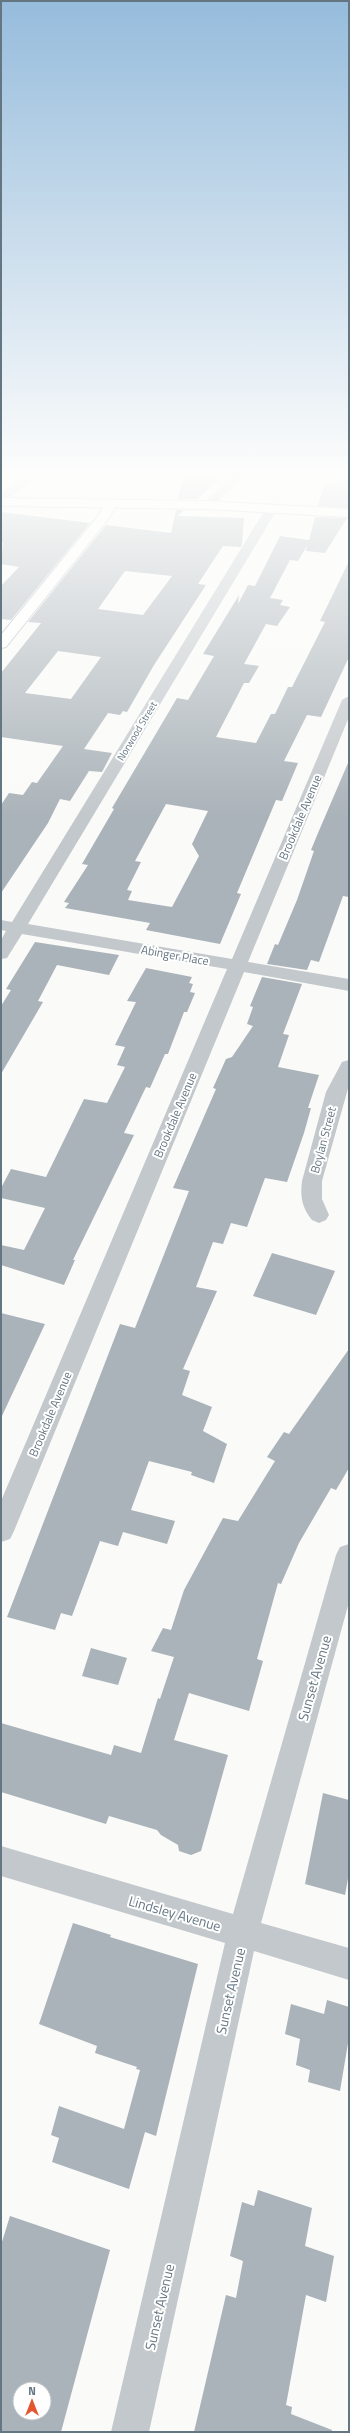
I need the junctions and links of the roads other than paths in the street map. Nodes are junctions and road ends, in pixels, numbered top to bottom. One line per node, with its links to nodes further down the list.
1 (44, 591): 3 (main road)
2 (220, 591): 5 (street, Norwood Street)
3 (1, 644)
4 (349, 700): 7 (street, Brookdale Avenue)
5 (9, 926): 6 (street, Norwood Street); 7 (street, Abinger Place)
6 (1, 954)
7 (237, 966): 8 (street, Abinger Place); 11 (street, Brookdale Avenue)
8 (349, 985)
9 (349, 1066): 10 (street, Boylan Street)
10 (319, 1215)
11 (1, 1531)
12 (349, 1555): 14 (street, Sunset Avenue)
13 (1, 1861): 14 (street, Lindsley Avenue)
14 (243, 1933): 15 (street, Lindsley Avenue); 16 (street, Sunset Avenue)
15 (349, 1964)
16 (130, 2432)

